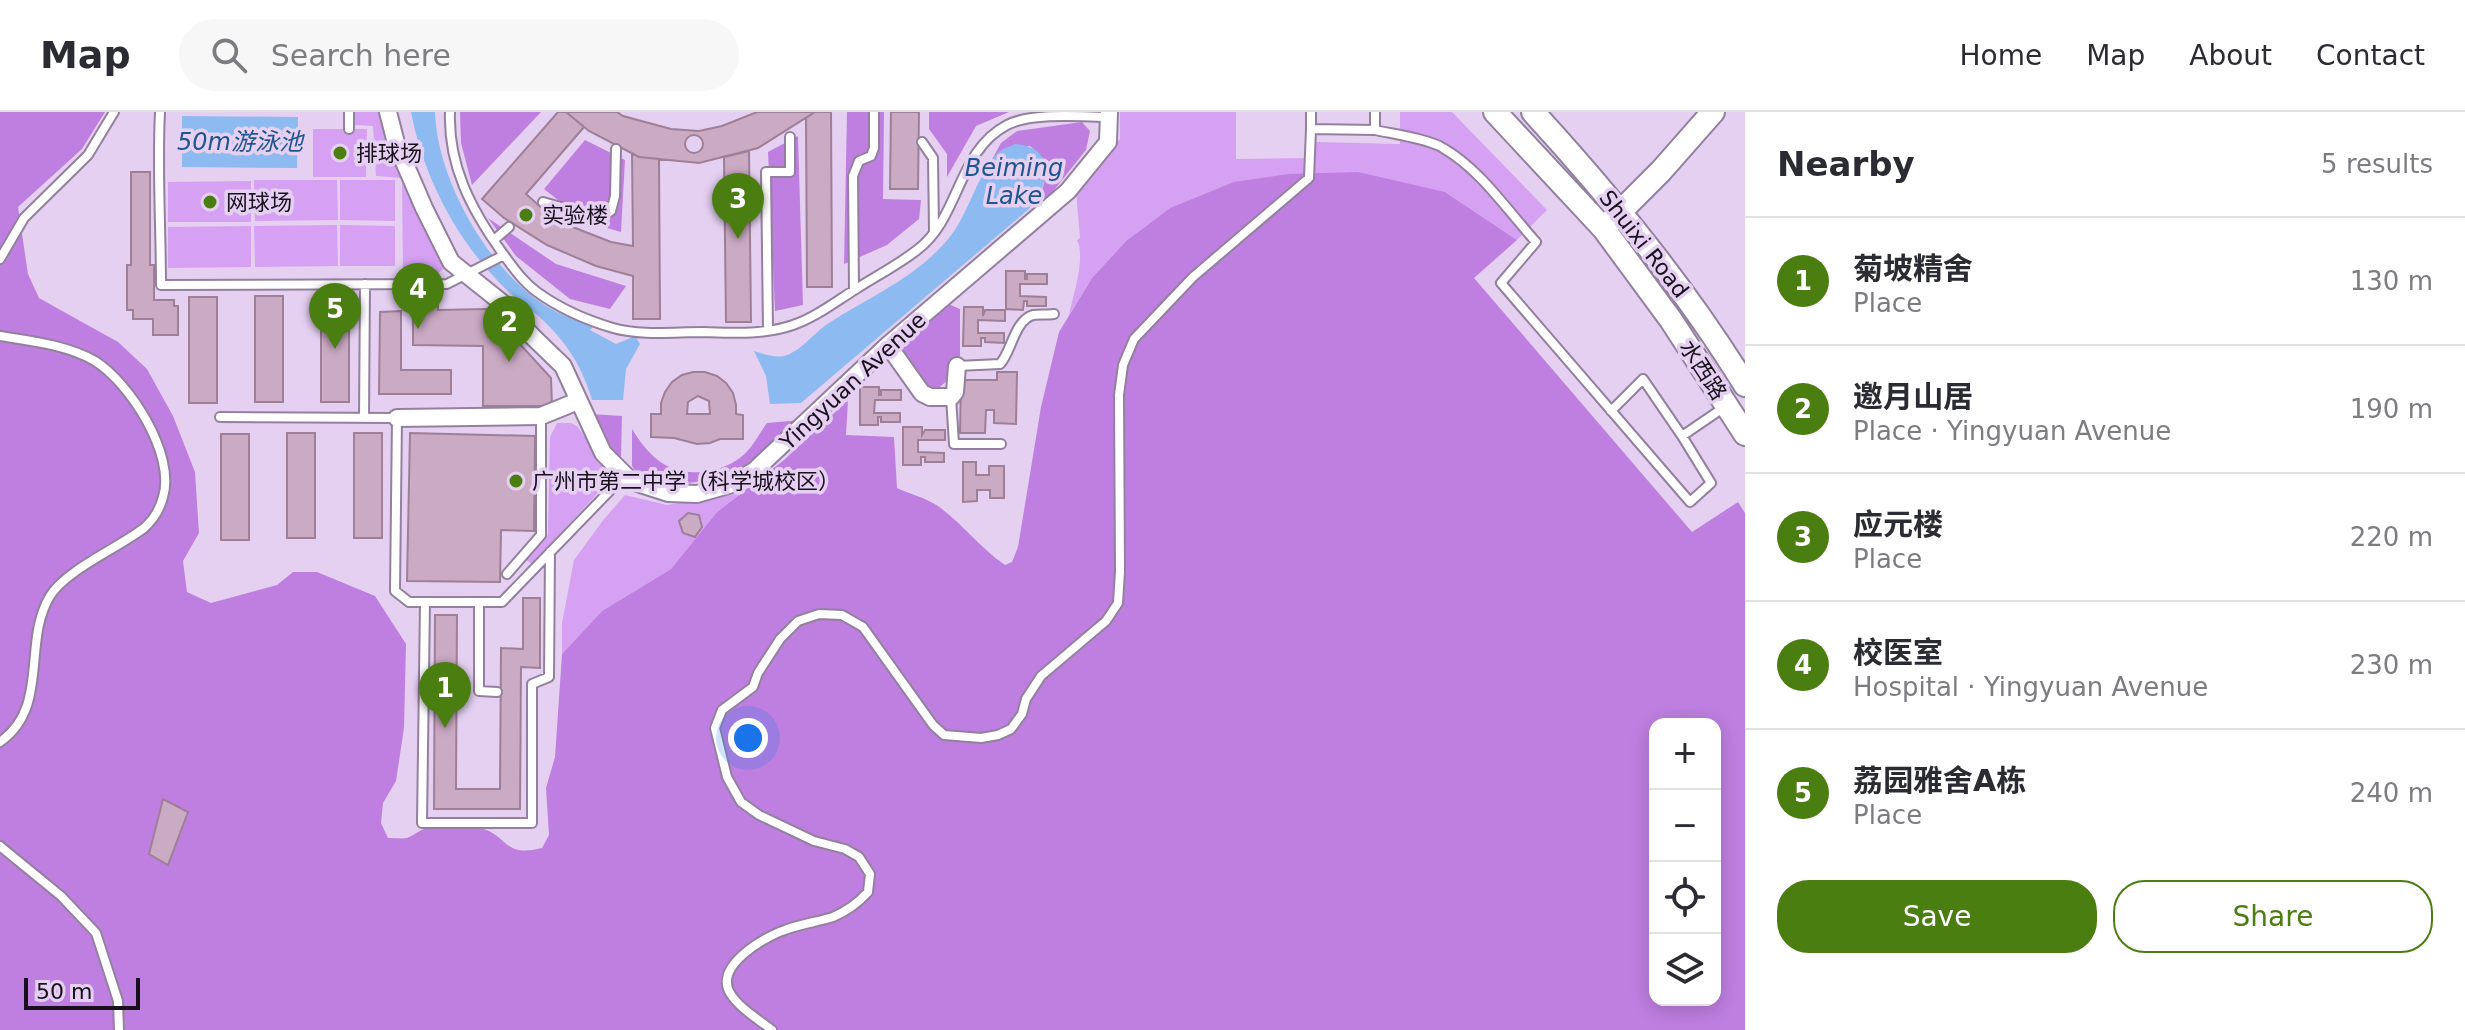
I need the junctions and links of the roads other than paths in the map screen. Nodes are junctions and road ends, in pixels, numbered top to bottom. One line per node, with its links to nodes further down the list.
1 (114, 112): 26 (lane)
2 (160, 112): 28 (lane)
3 (349, 112): 13 (lane)
4 (388, 112): 27 (street, Yingyuan Avenue)
5 (450, 112): 24 (lane)
6 (874, 112): 29 (lane)
7 (1311, 112): 14 (lane)
8 (1375, 112): 15 (lane)
9 (1495, 112): 22 (main road, Shuixi Road)
10 (1533, 112): 20 (main road, Shuixi Road)
11 (1713, 112): 20 (main road)
12 (1109, 114): 23 (lane); 33 (street, Yingyuan Avenue)
13 (349, 129)
14 (1311, 129): 15 (lane); 56 (lane)
15 (1375, 130): 39 (lane)
16 (790, 137): 31 (lane)
17 (922, 142): 23 (lane)
18 (616, 149): 19 (lane)
19 (543, 202)
20 (1620, 211): 22 (main road); 35 (main road, Shuixi Road)
21 (509, 227): 24 (lane)
22 (1604, 229): 38 (main road, 水西路)
23 (934, 232): 29 (lane)
24 (494, 240): 25 (lane)
25 (504, 255): 27 (lane); 31 (lane)
26 (0, 259)
27 (467, 274): 28 (lane); 37 (street, Yingyuan Avenue)
28 (365, 284): 42 (lane)
29 (854, 290): 31 (lane)
30 (1054, 314): 34 (lane)
31 (768, 330)
32 (0, 336): 53 (lane)
33 (888, 345): 36 (street); 47 (street, Yingyuan Avenue)
34 (957, 366): 36 (street)
35 (1745, 385)
36 (951, 397): 46 (lane)
37 (578, 401): 40 (street); 47 (street, Yingyuan Avenue)
38 (1727, 406): 44 (main road, 水西路); 45 (lane)
39 (1611, 411): 45 (lane); 45 (lane)
40 (541, 416): 43 (street); 49 (lane)
41 (220, 417): 42 (lane)
42 (364, 418): 43 (lane)
43 (397, 418): 50 (lane)
44 (1745, 434)
45 (1682, 436)
46 (1001, 444)
47 (625, 475): 48 (lane)
48 (550, 552): 50 (lane); 51 (lane)
49 (507, 574)
50 (425, 602): 51 (lane)
51 (479, 602): 52 (lane)
52 (497, 692)
53 (0, 742)
54 (0, 846): 55 (lane)
55 (119, 1030)
56 (772, 1030)

